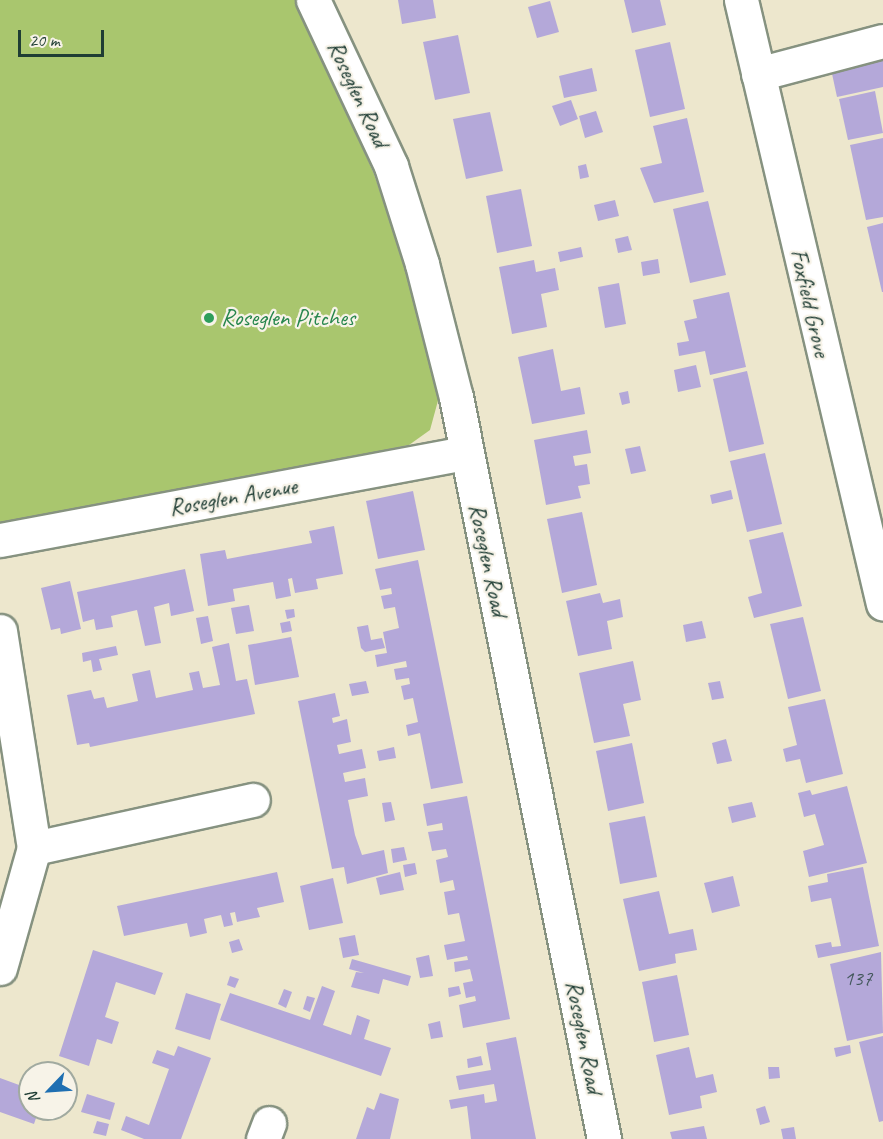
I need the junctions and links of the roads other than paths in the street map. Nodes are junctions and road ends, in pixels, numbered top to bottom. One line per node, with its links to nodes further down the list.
1 (313, 0): 5 (street, Roseglen Road)
2 (741, 0): 4 (street, Foxfield Grove)
3 (883, 41): 4 (street)
4 (758, 74): 7 (street, Foxfield Grove)
5 (466, 453): 6 (street, Roseglen Avenue); 12 (street, Roseglen Road)
6 (0, 540)
7 (883, 604)
8 (0, 631): 10 (street)
9 (253, 800): 10 (street)
10 (33, 848): 11 (street)
11 (0, 968)
12 (604, 1139)

